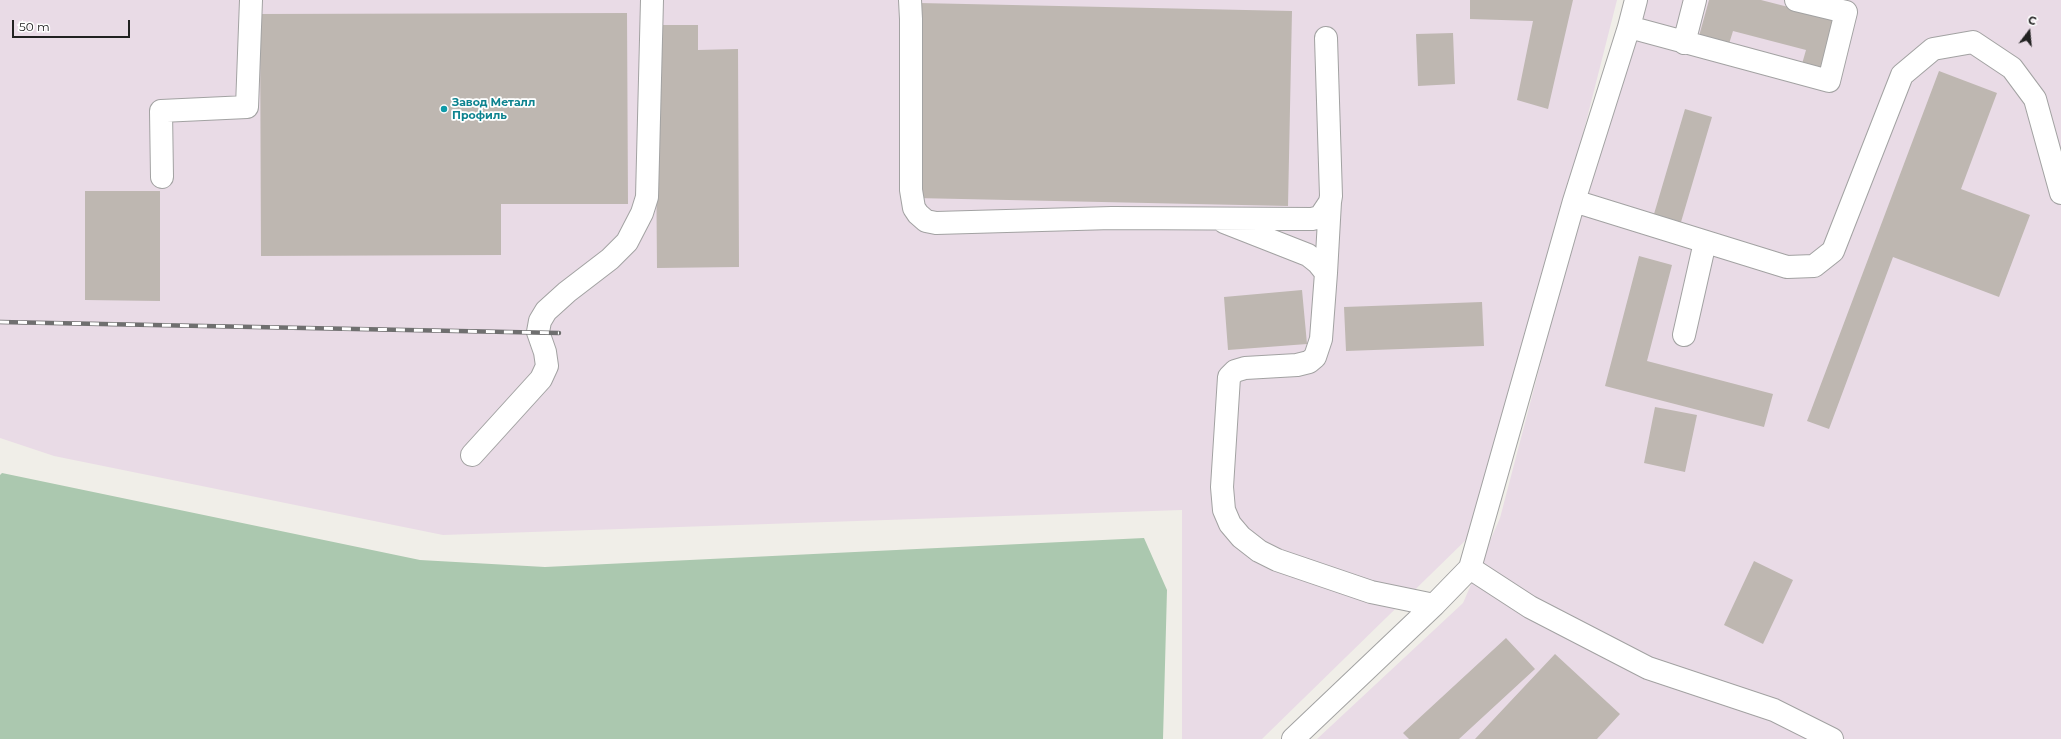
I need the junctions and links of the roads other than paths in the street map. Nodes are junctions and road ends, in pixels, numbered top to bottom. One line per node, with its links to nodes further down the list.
1 (251, 0): 10 (street)
2 (652, 0): 18 (street)
3 (910, 0): 14 (street)
4 (1636, 0): 7 (street)
5 (1695, 0): 9 (street)
6 (1796, 0): 9 (street)
7 (1629, 27): 9 (street); 12 (street)
8 (1326, 38): 13 (street)
9 (1684, 43)
10 (162, 177)
11 (2061, 193): 15 (street)
12 (1574, 201): 15 (street); 19 (street)
13 (1330, 202): 14 (street); 16 (street)
14 (1215, 218): 16 (street)
15 (1705, 242): 17 (street)
16 (1326, 273): 20 (street)
17 (1684, 335)
18 (472, 455)
19 (1470, 568): 20 (street); 22 (street)
20 (1434, 605): 21 (street)
21 (1293, 739)
22 (1832, 739)

